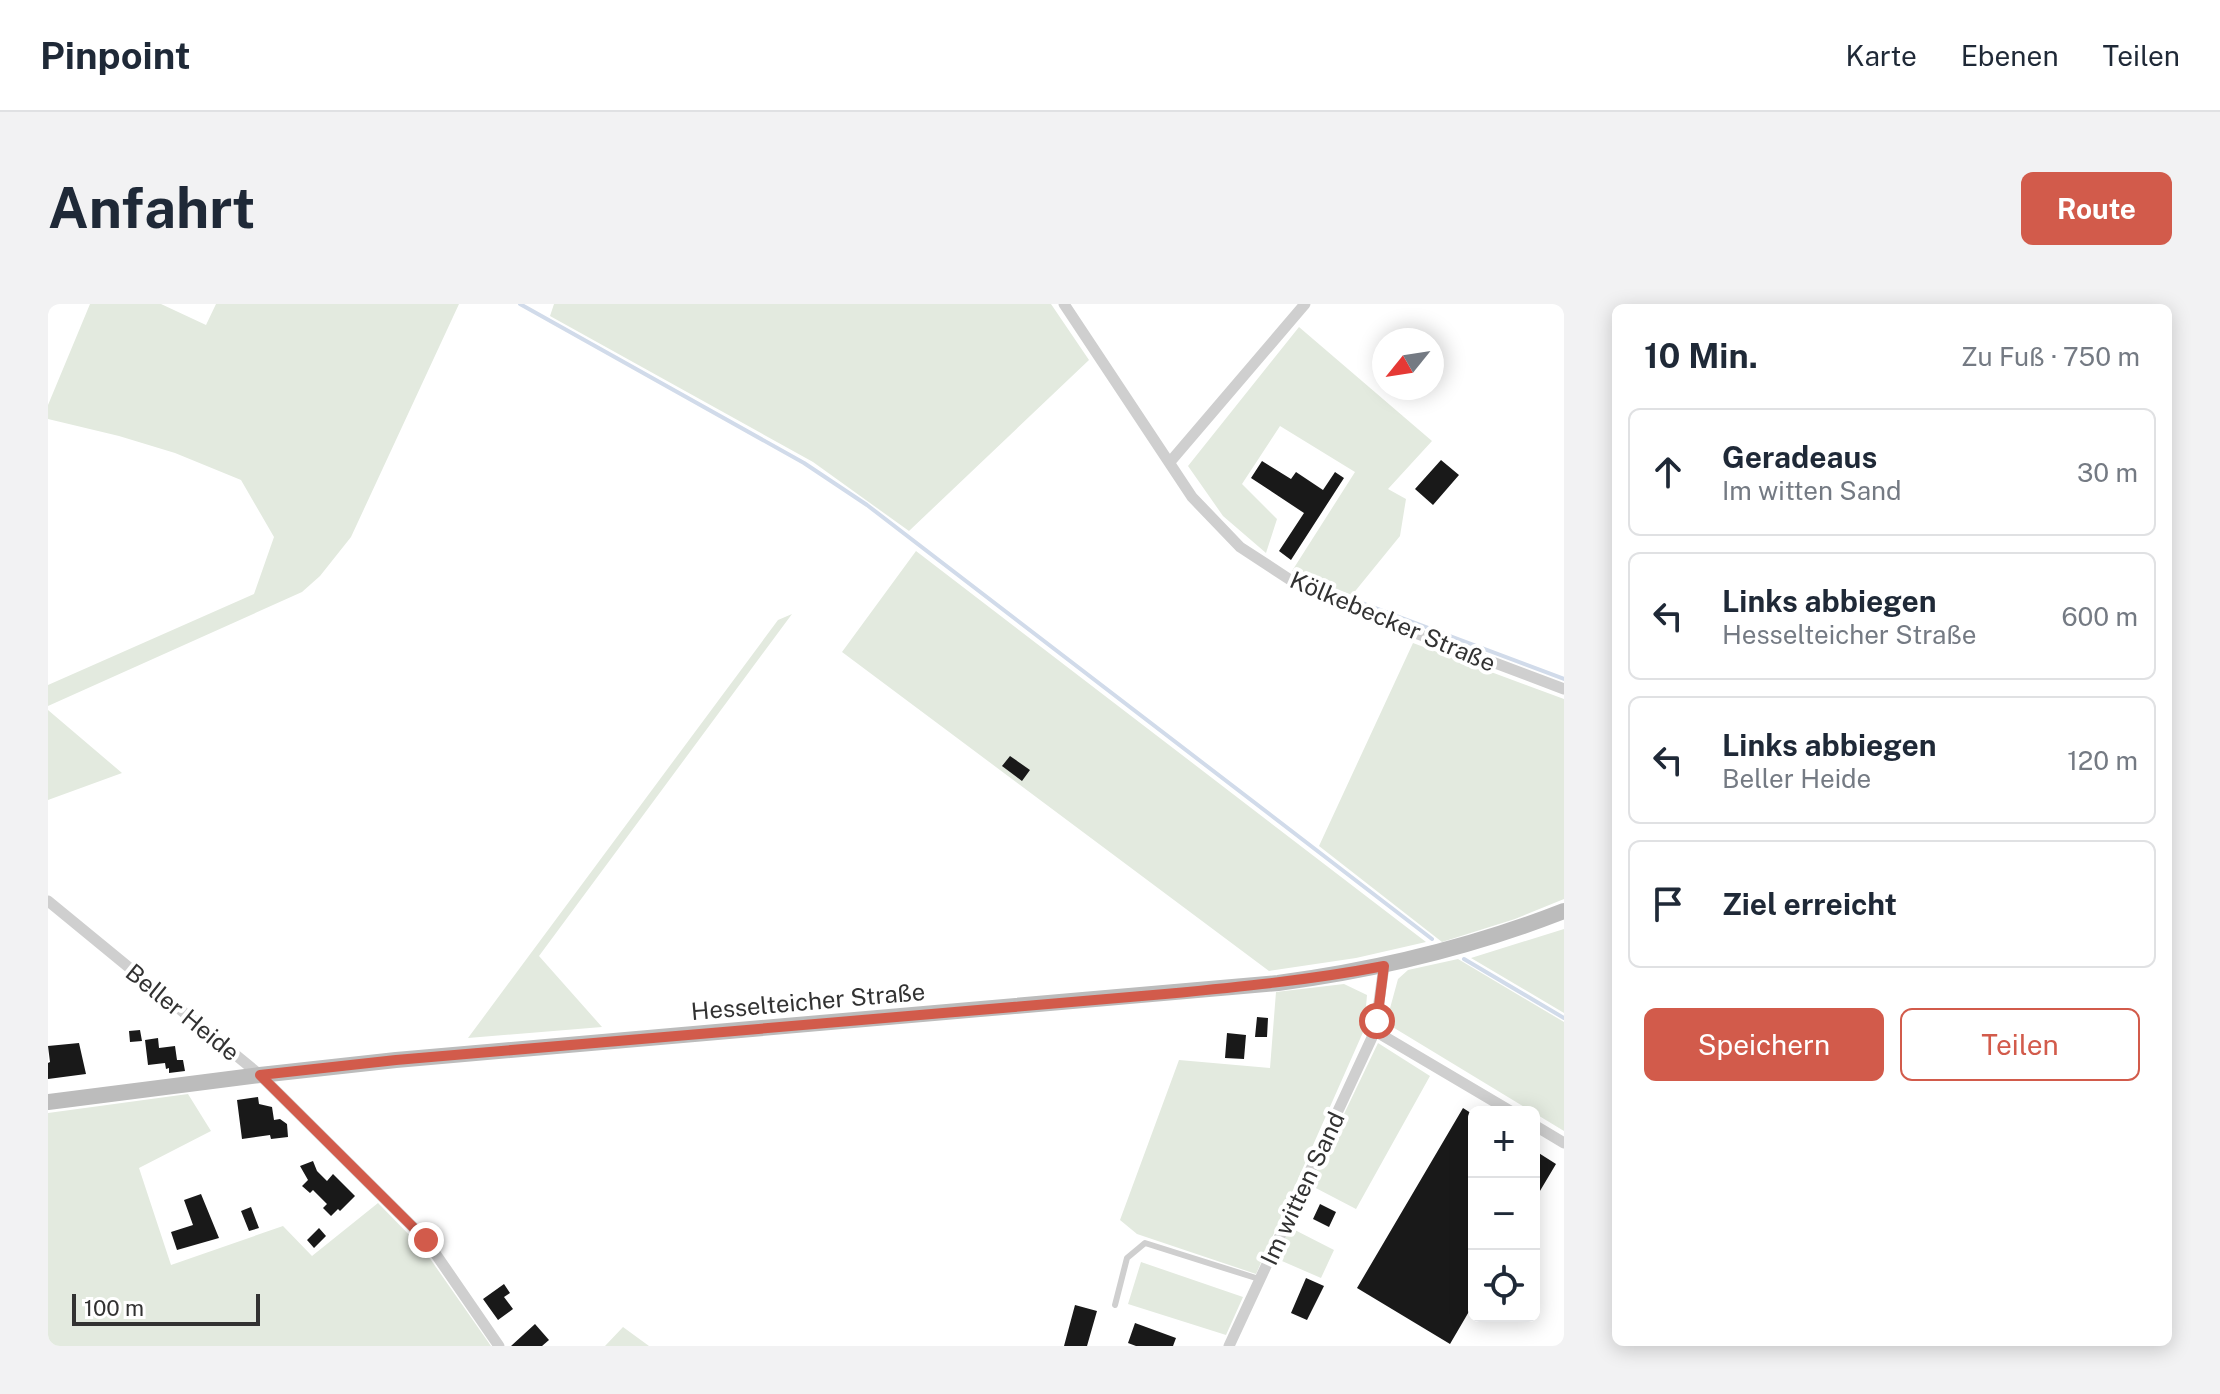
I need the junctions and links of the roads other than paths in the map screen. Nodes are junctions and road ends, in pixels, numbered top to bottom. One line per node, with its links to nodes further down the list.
1 (1064, 304): 3 (street, Kölkebecker Straße)
2 (1305, 304): 3 (street)
3 (1170, 462): 4 (street, Kölkebecker Straße)
4 (1564, 689)
5 (48, 901): 9 (street, Beller Heide)
6 (1564, 911): 7 (street, Hesselteicher Straße)
7 (1384, 966): 8 (street, Im witten Sand); 9 (street, Hesselteicher Straße)
8 (1375, 1031): 11 (street); 14 (street, Im witten Sand)
9 (260, 1075): 10 (street, Hesselteicher Straße); 16 (street, Beller Heide)
10 (48, 1102)
11 (1502, 1106)
12 (1540, 1129): 13 (street)
13 (1564, 1143)
14 (1259, 1279): 15 (lane); 17 (street, Im witten Sand)
15 (1115, 1305)
16 (499, 1346)
17 (1229, 1346)

